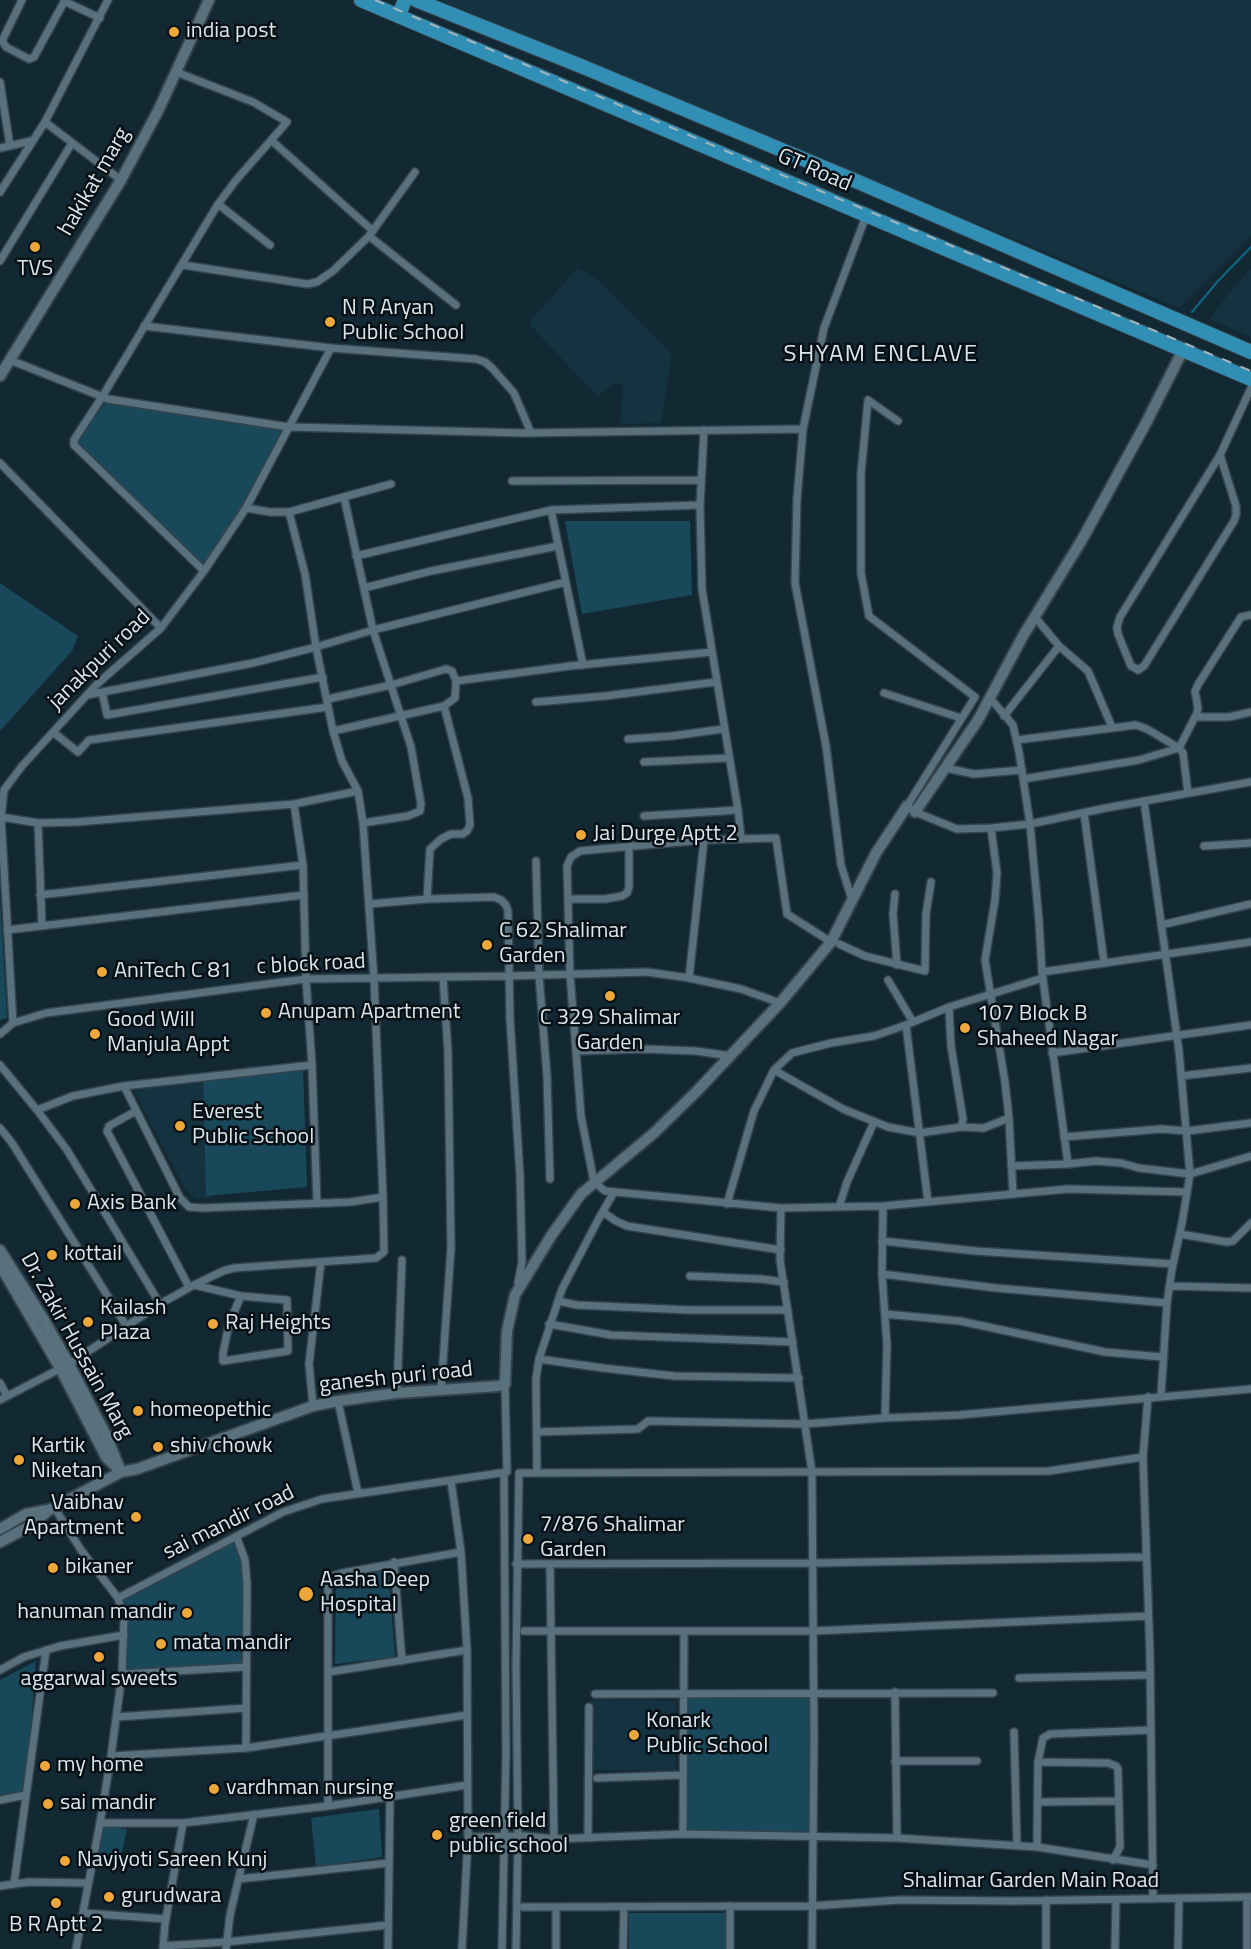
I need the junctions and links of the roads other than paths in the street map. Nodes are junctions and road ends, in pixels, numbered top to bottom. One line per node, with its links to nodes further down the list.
1 (22, 0): 7 (street)
2 (108, 0): 9 (street)
3 (209, 0): 10 (street, hakikat marg)
4 (361, 0): 8 (highway, GT Road)
5 (405, 0): 8 (highway)
6 (416, 0): 12 (highway, GT Road)
7 (65, 1): 9 (street)
8 (399, 15): 14 (highway, GT Road)
9 (100, 18): 13 (street)
10 (177, 72): 15 (street); 21 (street, hakikat marg)
11 (0, 82): 18 (street)
12 (661, 100): 14 (highway); 33 (highway, GT Road)
13 (45, 122): 16 (street); 17 (street)
14 (651, 123): 24 (highway, GT Road)
15 (271, 140): 23 (street); 25 (street)
16 (31, 141): 18 (street); 22 (street)
17 (72, 142): 21 (street); 27 (street)
18 (10, 146): 19 (street)
19 (0, 148)
20 (415, 172): 25 (street)
21 (121, 180): 34 (street, hakikat marg)
22 (0, 192)
23 (218, 204): 26 (street); 28 (street)
24 (866, 216): 32 (highway, GT Road); 41 (street)
25 (371, 233): 28 (street); 29 (street)
26 (270, 245)
27 (0, 261)
28 (183, 265): 30 (street)
29 (456, 305)
30 (144, 326): 31 (street); 38 (street)
31 (331, 348): 40 (street, janakpuri road); 43 (street)
32 (1183, 350): 36 (highway, GT Road); 60 (street)
33 (1251, 352)
34 (10, 360): 35 (street, hakikat marg); 38 (street)
35 (0, 376)
36 (1251, 379)
37 (1251, 388): 44 (street)
38 (102, 397): 40 (street); 56 (street)
39 (898, 421): 83 (street)
40 (289, 427): 43 (street); 51 (street, janakpuri road)
41 (803, 429): 42 (street); 124 (street)
42 (704, 430): 43 (street); 46 (street)
43 (531, 433)
44 (1220, 455): 44 (street)
45 (0, 463): 61 (street)
46 (701, 480): 47 (street); 50 (street)
47 (512, 481)
48 (391, 484): 49 (street)
49 (344, 497): 53 (street); 55 (street)
50 (700, 505): 52 (street); 65 (street)
51 (246, 508): 53 (street); 56 (street, janakpuri road)
52 (551, 510): 54 (street); 55 (street)
53 (290, 512): 64 (street)
54 (558, 546): 57 (street); 58 (street)
55 (357, 556): 58 (street)
56 (204, 571): 61 (street, janakpuri road)
57 (566, 582): 62 (street); 66 (street)
58 (364, 588): 62 (street)
59 (1251, 615): 82 (street)
60 (1035, 617): 63 (street); 74 (street)
61 (161, 628): 73 (street, janakpuri road)
62 (373, 630): 64 (street); 70 (street)
63 (1059, 646): 81 (street); 84 (street)
64 (316, 647): 67 (street); 71 (street)
65 (712, 652): 66 (street); 69 (street)
66 (583, 665): 68 (street)
67 (323, 677): 71 (street); 75 (street)
68 (456, 681): 70 (street); 77 (street)
69 (716, 682): 76 (street); 85 (street)
70 (391, 685): 75 (street); 80 (street)
71 (102, 692): 73 (street)
72 (884, 693): 83 (street)
73 (87, 695): 87 (street, janakpuri road)
74 (990, 698): 81 (street); 93 (street)
75 (327, 699): 78 (street)
76 (536, 702)
77 (444, 706): 80 (street); 122 (street)
78 (328, 707): 86 (street); 87 (street)
79 (1251, 712): 82 (street)
80 (401, 716): 86 (street); 107 (street)
81 (1005, 716): 89 (street)
82 (1195, 717): 90 (street)
83 (961, 718): 101 (street)
84 (1112, 727): 89 (street); 90 (street)
85 (723, 729): 88 (street); 91 (street)
86 (333, 730): 97 (street)
87 (53, 732): 105 (street, janakpuri road)
88 (628, 738)
89 (1017, 740): 94 (street)
90 (1179, 748): 95 (street); 98 (street)
91 (728, 758): 92 (street); 102 (street)
92 (644, 762)
93 (946, 768): 94 (street); 101 (street)
94 (1022, 770): 95 (street)
95 (1023, 779): 108 (street)
96 (1251, 782): 98 (street)
97 (358, 790): 100 (street); 107 (street)
98 (1188, 793): 99 (street)
99 (1144, 801): 103 (street); 127 (street)
100 (294, 804): 106 (street); 116 (street)
101 (911, 809): 109 (street); 124 (street)
102 (738, 810): 104 (street); 110 (street)
103 (1084, 813): 108 (street); 133 (street)
104 (644, 816)
105 (1, 817): 106 (street); 121 (street, janakpuri road)
106 (38, 823): 119 (street)
107 (363, 823): 125 (street)
108 (1030, 824): 109 (street); 137 (street)
109 (991, 828): 144 (street)
110 (741, 838): 111 (street); 131 (street)
111 (704, 840): 113 (street); 140 (street)
112 (1251, 843): 114 (street)
113 (629, 846): 123 (street); 123 (street)
114 (1204, 846)
115 (536, 861): 136 (street)
116 (303, 865): 119 (street); 120 (street)
117 (931, 882): 134 (street)
118 (895, 894): 134 (street)
119 (40, 895): 128 (street)
120 (304, 895): 128 (street); 141 (street)
121 (3, 899): 129 (street, janakpuri road)
122 (427, 899): 125 (street); 138 (street)
123 (569, 899): 135 (street)
124 (852, 900): 131 (street)
125 (369, 904): 142 (street)
126 (1251, 904): 127 (street)
127 (1161, 925): 132 (street)
128 (42, 926): 129 (street)
129 (7, 930): 147 (street, janakpuri road)
130 (1251, 942): 132 (street)
131 (835, 943): 134 (street); 145 (street)
132 (1165, 954): 133 (street); 151 (street)
133 (1104, 962): 137 (street)
134 (897, 964)
135 (570, 974): 136 (street, c block road); 140 (street, c block road); 152 (street)
136 (539, 975): 138 (street, c block road); 175 (street)
137 (1042, 975): 144 (street); 153 (street)
138 (509, 976): 139 (street, c block road); 203 (street)
139 (443, 977): 142 (street, c block road); 220 (street)
140 (689, 978): 145 (street, c block road)
141 (306, 979): 142 (street, c block road); 147 (street, c block road); 156 (street)
142 (374, 979): 180 (street)
143 (888, 980): 148 (street)
144 (991, 993): 146 (street); 163 (street)
145 (780, 1003): 154 (street)
146 (949, 1007): 148 (street); 166 (street)
147 (13, 1023): 150 (street, c block road)
148 (910, 1023): 158 (street); 169 (street)
149 (1251, 1025): 151 (street)
150 (0, 1034)
151 (1176, 1034): 153 (street); 159 (street)
152 (576, 1051): 154 (street); 176 (street)
153 (1052, 1053): 170 (street)
154 (731, 1056): 176 (street)
155 (0, 1065): 161 (street)
156 (312, 1065): 160 (street); 181 (street)
157 (1251, 1068): 159 (street)
158 (774, 1070): 164 (street); 183 (street)
159 (1181, 1076): 168 (street)
160 (124, 1086): 161 (street); 162 (street)
161 (37, 1110): 207 (street)
162 (136, 1111): 181 (street); 200 (street)
163 (1009, 1118): 166 (street); 173 (street)
164 (874, 1122): 169 (street); 185 (street)
165 (1251, 1123): 168 (street)
166 (961, 1127): 169 (street)
167 (0, 1128): 211 (street)
168 (1187, 1131): 170 (street); 174 (street)
169 (920, 1133): 182 (street)
170 (1064, 1137): 172 (street)
171 (1251, 1156): 174 (street)
172 (1068, 1164): 173 (street); 174 (street)
173 (1011, 1166): 179 (street)
174 (1190, 1174): 178 (street)
175 (550, 1179)
176 (594, 1182): 177 (street); 203 (street)
177 (614, 1192): 183 (street); 187 (street)
178 (1187, 1192): 179 (street); 189 (street)
179 (1013, 1194): 182 (street)
180 (383, 1197): 181 (street); 194 (street)
181 (317, 1202)
182 (928, 1202): 184 (street)
183 (727, 1204): 186 (street)
184 (883, 1206): 185 (street); 190 (street)
185 (839, 1207): 186 (street)
186 (781, 1208): 192 (street)
187 (603, 1212): 192 (street); 205 (street)
188 (1251, 1223): 189 (street)
189 (1180, 1234): 195 (street)
190 (882, 1241): 195 (street); 197 (street)
191 (0, 1250): 215 (street, Dr. Zakir Hussain Marg)
192 (780, 1250): 199 (street)
193 (402, 1260): 221 (street)
194 (321, 1262): 200 (street); 226 (street)
195 (1173, 1264): 201 (street)
196 (0, 1265): 215 (street, Dr. Zakir Hussain Marg)
197 (882, 1274): 206 (street); 209 (street)
198 (690, 1276): 199 (street)
199 (784, 1282): 208 (street)
200 (191, 1286): 204 (street); 207 (street)
201 (1169, 1286): 202 (street); 206 (street)
202 (1251, 1288)
203 (515, 1295): 218 (street)
204 (241, 1296): 204 (street)
205 (558, 1301): 208 (street); 210 (street)
206 (1167, 1303): 213 (street)
207 (160, 1304): 211 (street)
208 (788, 1310): 212 (street)
209 (885, 1314): 213 (street); 227 (street)
210 (549, 1324): 212 (street); 214 (street)
211 (127, 1327): 215 (street)
212 (793, 1342): 216 (street)
213 (1162, 1357): 222 (street)
214 (539, 1359): 216 (street); 229 (street)
215 (64, 1366): 224 (street); 231 (street, Dr. Zakir Hussain Marg)
216 (799, 1378): 228 (street)
217 (0, 1383): 224 (street)
218 (505, 1384): 220 (street, ganesh puri road); 233 (street)
219 (1251, 1389): 222 (street)
220 (441, 1390): 221 (street, ganesh puri road)
221 (397, 1393): 225 (street, ganesh puri road)
222 (1161, 1396): 223 (street)
223 (1148, 1397): 227 (street); 230 (street)
224 (3, 1398)
225 (338, 1401): 226 (street, ganesh puri road); 236 (street)
226 (313, 1406): 231 (street, ganesh puri road)
227 (885, 1418): 228 (street)
228 (804, 1424): 229 (street); 232 (street)
229 (537, 1432): 234 (street)
230 (1143, 1457): 232 (street); 242 (street)
231 (121, 1472): 237 (street, ganesh puri road)
232 (812, 1472): 234 (street); 244 (street)
233 (504, 1473): 235 (street, sai mandir road); 294 (street)
234 (537, 1473): 245 (street)
235 (451, 1481): 236 (street, sai mandir road); 241 (street)
236 (358, 1493): 239 (street, sai mandir road)
237 (51, 1509): 238 (street); 240 (street); 247 (street)
238 (0, 1529)
239 (237, 1538): 247 (street, sai mandir road); 257 (street)
240 (0, 1542)
241 (461, 1552): 243 (street); 255 (street)
242 (1145, 1557): 244 (street); 248 (street)
243 (394, 1562): 256 (street); 259 (street)
244 (813, 1563): 246 (street); 252 (street)
245 (516, 1564): 246 (street); 295 (street)
246 (550, 1564): 250 (street)
247 (118, 1598): 253 (street)
248 (1148, 1616): 252 (street); 261 (street)
249 (524, 1631): 250 (street)
250 (551, 1631): 251 (street); 299 (street)
251 (684, 1631): 252 (street); 266 (street)
252 (813, 1631): 264 (street)
253 (124, 1635): 254 (street); 260 (street)
254 (46, 1650): 258 (street); 283 (street)
255 (467, 1650): 256 (street); 270 (street)
256 (402, 1661): 259 (street)
257 (246, 1667): 260 (street); 269 (street)
258 (0, 1670)
259 (329, 1672): 274 (street)
260 (122, 1674): 271 (street)
261 (1150, 1675): 262 (street); 272 (street)
262 (1019, 1678)
263 (895, 1692): 264 (street); 267 (street); 277 (street)
264 (813, 1693): 266 (street); 293 (street)
265 (595, 1694): 266 (street)
266 (683, 1694): 280 (street)
267 (993, 1694)
268 (589, 1707): 297 (street)
269 (246, 1708): 271 (street); 275 (street)
270 (467, 1715): 274 (street); 282 (street)
271 (117, 1717): 276 (street)
272 (1151, 1730): 279 (street); 304 (street)
273 (1014, 1732): 300 (street)
274 (329, 1736): 275 (street); 288 (street)
275 (246, 1748): 276 (street)
276 (111, 1756): 290 (street)
277 (895, 1761): 278 (street); 298 (street)
278 (977, 1761)
279 (1038, 1761): 286 (street); 287 (street)
280 (683, 1775): 281 (street); 292 (street)
281 (597, 1778)
282 (467, 1785): 284 (street); 296 (street)
283 (26, 1795): 285 (street); 307 (street)
284 (390, 1796): 288 (street); 303 (street)
285 (0, 1800)
286 (1119, 1801): 287 (street); 302 (street)
287 (1039, 1803): 301 (street)
288 (328, 1806): 289 (street)
289 (254, 1814): 291 (street); 305 (street)
290 (100, 1823): 291 (street); 306 (street)
291 (183, 1823): 320 (street)
292 (683, 1834): 293 (street); 297 (street)
293 (814, 1835): 298 (street); 315 (street)
294 (505, 1836): 295 (street); 296 (street); 327 (street)
295 (517, 1836): 299 (street); 328 (street)
296 (468, 1837): 326 (street)
297 (588, 1838): 299 (street)
298 (897, 1838): 300 (street)
299 (554, 1839)
300 (1017, 1845): 301 (street)
301 (1037, 1847): 302 (street)
302 (1113, 1860): 304 (street)
303 (388, 1863): 305 (street); 321 (street)
304 (1153, 1865): 311 (street)
305 (239, 1879): 322 (street)
306 (88, 1883): 307 (street); 319 (street)
307 (14, 1884): 308 (street)
308 (0, 1886)
309 (1249, 1897): 310 (street, Shalimar Garden Main Road); 336 (street)
310 (1179, 1898): 311 (street, Shalimar Garden Main Road); 335 (street)
311 (1153, 1899): 313 (street, Shalimar Garden Main Road)
312 (1046, 1900): 313 (street, Shalimar Garden Main Road); 315 (street, Shalimar Garden Main Road); 333 (street)
313 (1116, 1900): 334 (street)
314 (730, 1906): 315 (street, Shalimar Garden Main Road); 318 (street, Shalimar Garden Main Road); 331 (street)
315 (811, 1906): 332 (street)
316 (523, 1907): 317 (street, Shalimar Garden Main Road)
317 (556, 1907): 318 (street, Shalimar Garden Main Road); 329 (street)
318 (624, 1907): 330 (street)
319 (83, 1914): 320 (street); 324 (street)
320 (166, 1919): 323 (street)
321 (388, 1925): 322 (street); 325 (street)
322 (226, 1946): 323 (street)
323 (163, 1948)
324 (76, 1949)
325 (387, 1949)
326 (462, 1949)
327 (502, 1949)
328 (516, 1949)
329 (556, 1949)
330 (623, 1949)
331 (730, 1949)
332 (812, 1949)
333 (1046, 1949)
334 (1115, 1949)
335 (1178, 1949)
336 (1247, 1949)

